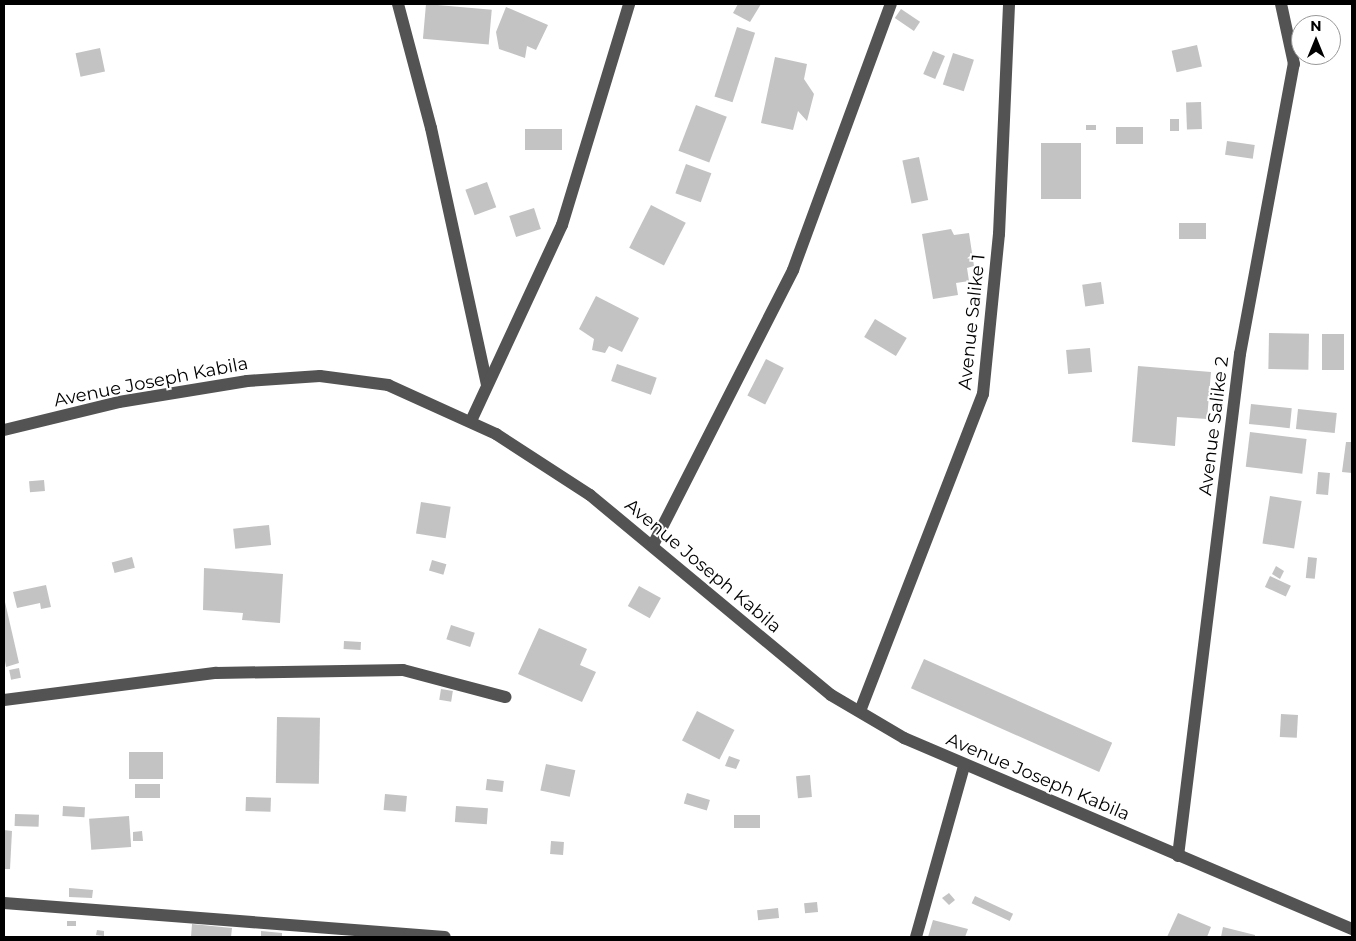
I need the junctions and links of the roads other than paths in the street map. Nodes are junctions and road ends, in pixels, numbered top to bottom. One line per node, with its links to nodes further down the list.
1 (398, 4): 6 (street)
2 (629, 4): 6 (street)
3 (891, 4): 9 (street)
4 (1009, 4): 12 (street, Avenue Salike 1)
5 (1281, 4): 14 (street, Avenue Salike 2)
6 (487, 385): 7 (street)
7 (471, 420): 8 (street, Avenue Joseph Kabila); 9 (street, Avenue Joseph Kabila)
8 (4, 430)
9 (653, 545): 12 (street, Avenue Joseph Kabila)
10 (505, 697): 11 (street)
11 (4, 700)
12 (860, 711): 13 (street, Avenue Joseph Kabila)
13 (964, 766): 14 (street, Avenue Joseph Kabila); 18 (street)
14 (1178, 856): 16 (street, Avenue Joseph Kabila)
15 (4, 903): 17 (street)
16 (1352, 929)
17 (445, 937)
18 (916, 937)

